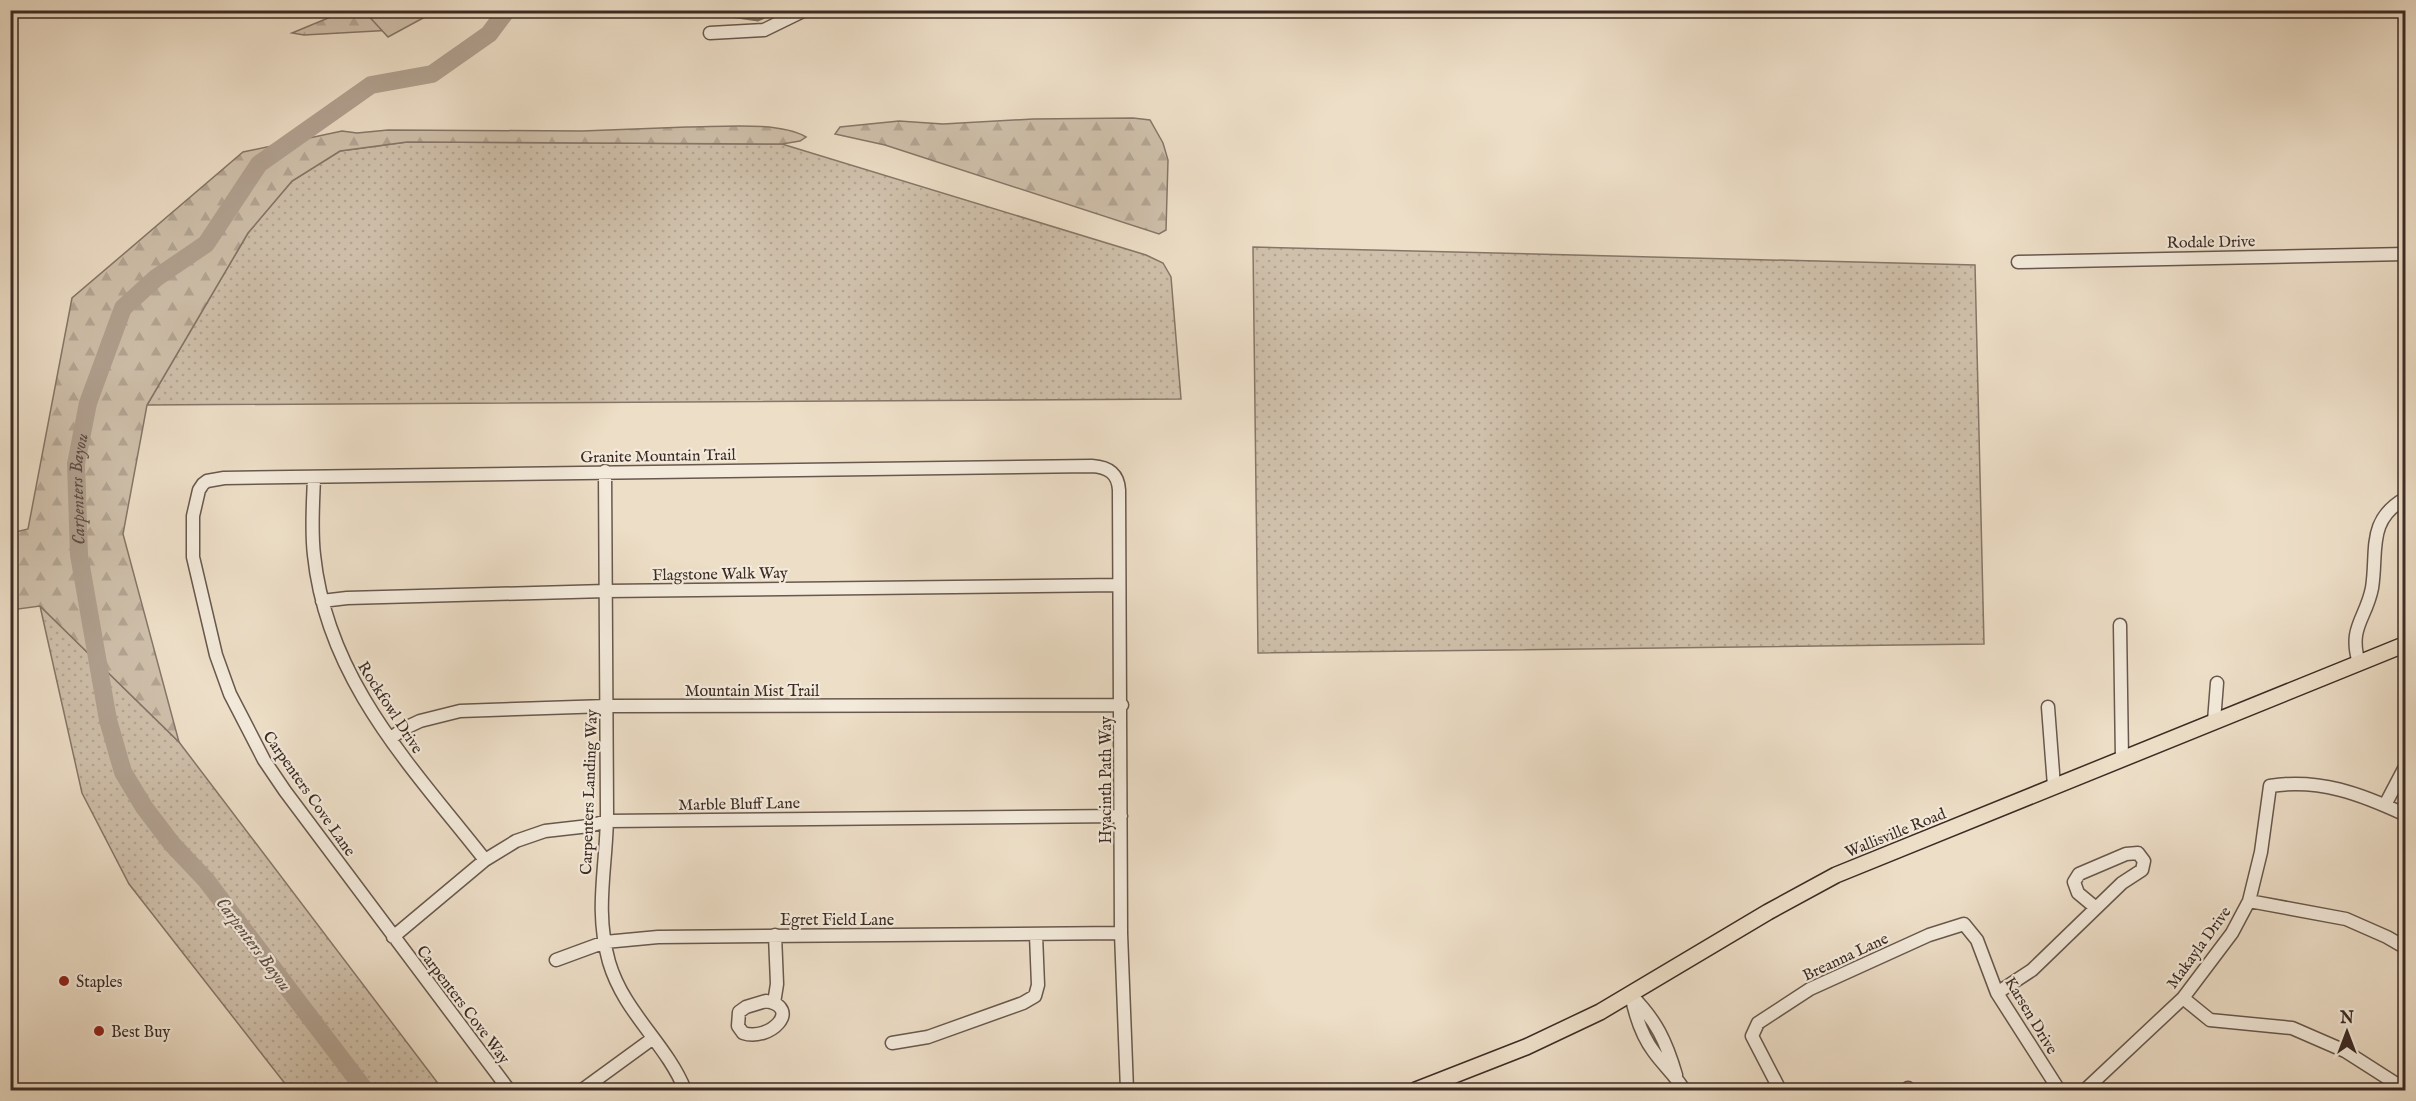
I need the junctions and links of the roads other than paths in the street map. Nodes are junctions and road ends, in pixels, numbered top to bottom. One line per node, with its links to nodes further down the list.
1 (805, 10): 2 (street)
2 (710, 33)
3 (2406, 254): 4 (street, Rodale Drive)
4 (2018, 262)
5 (605, 471): 6 (street, Granite Mountain Trail); 7 (street, Granite Mountain Trail); 11 (street, Carpenters Landing Way)
6 (1113, 472): 10 (street, Hyacinth Path Way)
7 (314, 478): 8 (street, Granite Mountain Trail); 12 (street, Rockfowl Drive)
8 (202, 484): 36 (street, Carpenters Cove Lane)
9 (2406, 498): 15 (street)
10 (1119, 585): 11 (street, Flagstone Walk Way); 17 (street, Hyacinth Path Way)
11 (606, 591): 12 (street, Flagstone Walk Way); 18 (street, Carpenters Landing Way)
12 (322, 601): 21 (street, Rockfowl Drive)
13 (2120, 624): 22 (street)
14 (2406, 644): 15 (main road, Wallisville Road)
15 (2359, 663): 20 (main road, Wallisville Road)
16 (2217, 683): 20 (street)
17 (1122, 705): 18 (street, Mountain Mist Trail); 27 (street, Hyacinth Path Way)
18 (608, 706): 21 (street, Mountain Mist Trail); 28 (street, Carpenters Landing Way)
19 (2048, 707): 24 (street)
20 (2214, 722): 22 (main road, Wallisville Road)
21 (390, 740): 29 (street, Rockfowl Drive)
22 (2122, 759): 24 (main road, Wallisville Road)
23 (2406, 765): 25 (street)
24 (2054, 786): 41 (main road, Wallisville Road)
25 (2385, 805): 26 (street); 30 (street, Makayla Drive)
26 (2406, 815)
27 (1121, 816): 28 (street, Marble Bluff Lane); 33 (street, Hyacinth Path Way)
28 (607, 821): 29 (street, Marble Bluff Lane); 37 (street, Carpenters Landing Way)
29 (485, 860): 36 (street, Marble Bluff Lane)
30 (2249, 901): 38 (street); 42 (street, Makayla Drive)
31 (2096, 908): 31 (street); 40 (street)
32 (1964, 924): 40 (street, Karsen Drive); 52 (street, Breanna Lane)
33 (1121, 933): 34 (street, Egret Field Lane); 49 (street, Hyacinth Path Way)
34 (1036, 934): 35 (street, Egret Field Lane); 45 (street)
35 (775, 935): 37 (street, Egret Field Lane); 43 (street)
36 (393, 937): 46 (street, Carpenters Cove Way)
37 (605, 942): 39 (street, Egret Field Lane); 44 (street, Carpenters Landing Way)
38 (2406, 948)
39 (556, 960)
40 (1997, 993): 53 (street, Karsen Drive)
41 (1631, 994): 50 (main road, Wallisville Road); 51 (street)
42 (2183, 998): 54 (street, Makayla Drive); 55 (street)
43 (774, 1003)
44 (652, 1039): 47 (street); 48 (street, Carpenters Landing Way)
45 (892, 1043)
46 (509, 1090)
47 (582, 1090)
48 (686, 1090)
49 (1127, 1090)
50 (1416, 1090)
51 (1684, 1090)
52 (1780, 1090)
53 (2059, 1090)
54 (2085, 1090)
55 (2406, 1090)

